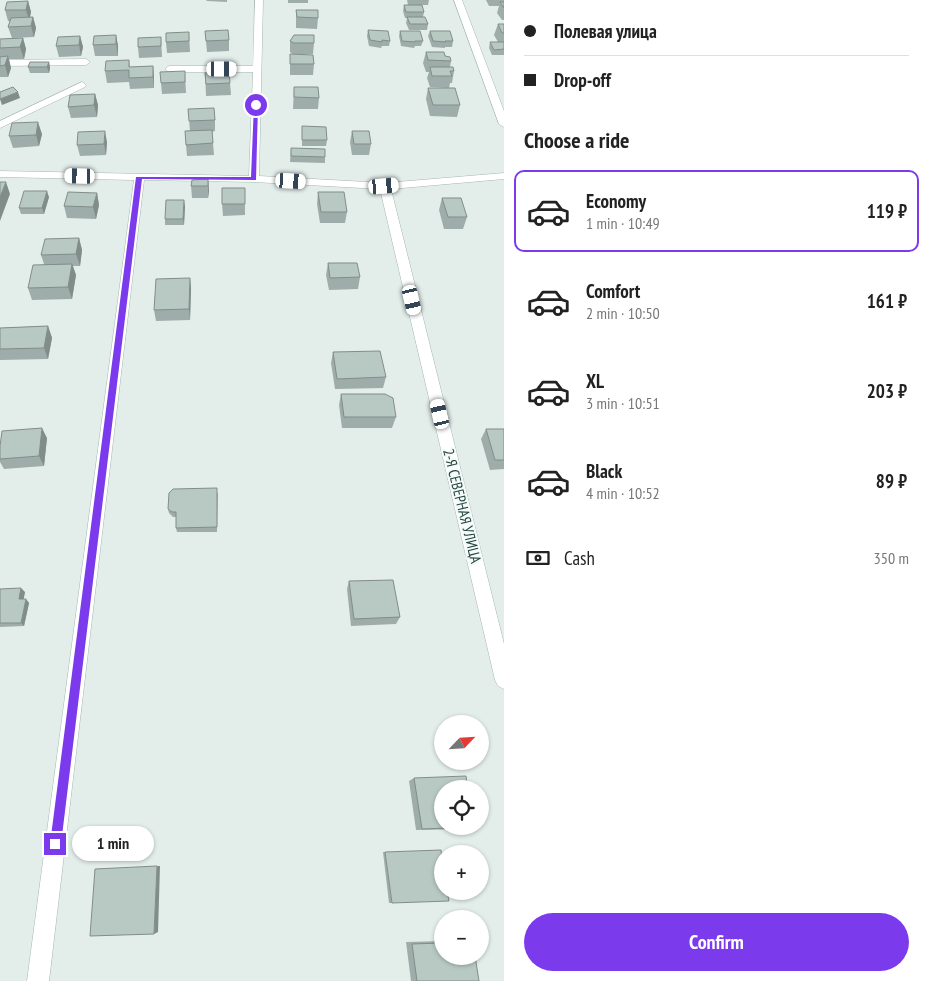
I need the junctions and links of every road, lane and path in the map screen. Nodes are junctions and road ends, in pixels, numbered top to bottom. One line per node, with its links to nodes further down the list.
1 (259, 0): 6 (street)
2 (458, 0): 8 (street)
3 (86, 62): 4 (street)
4 (0, 63)
5 (169, 69): 6 (street)
6 (257, 69): 13 (street)
7 (82, 86): 9 (street)
8 (504, 124)
9 (0, 125)
10 (0, 174): 12 (street)
11 (504, 176): 14 (street)
12 (139, 177): 13 (street); 16 (street)
13 (254, 179): 14 (street)
14 (384, 186): 15 (street, 2-Я СЕВЕРНАЯ УЛИЦА)
15 (504, 680)
16 (38, 981)

